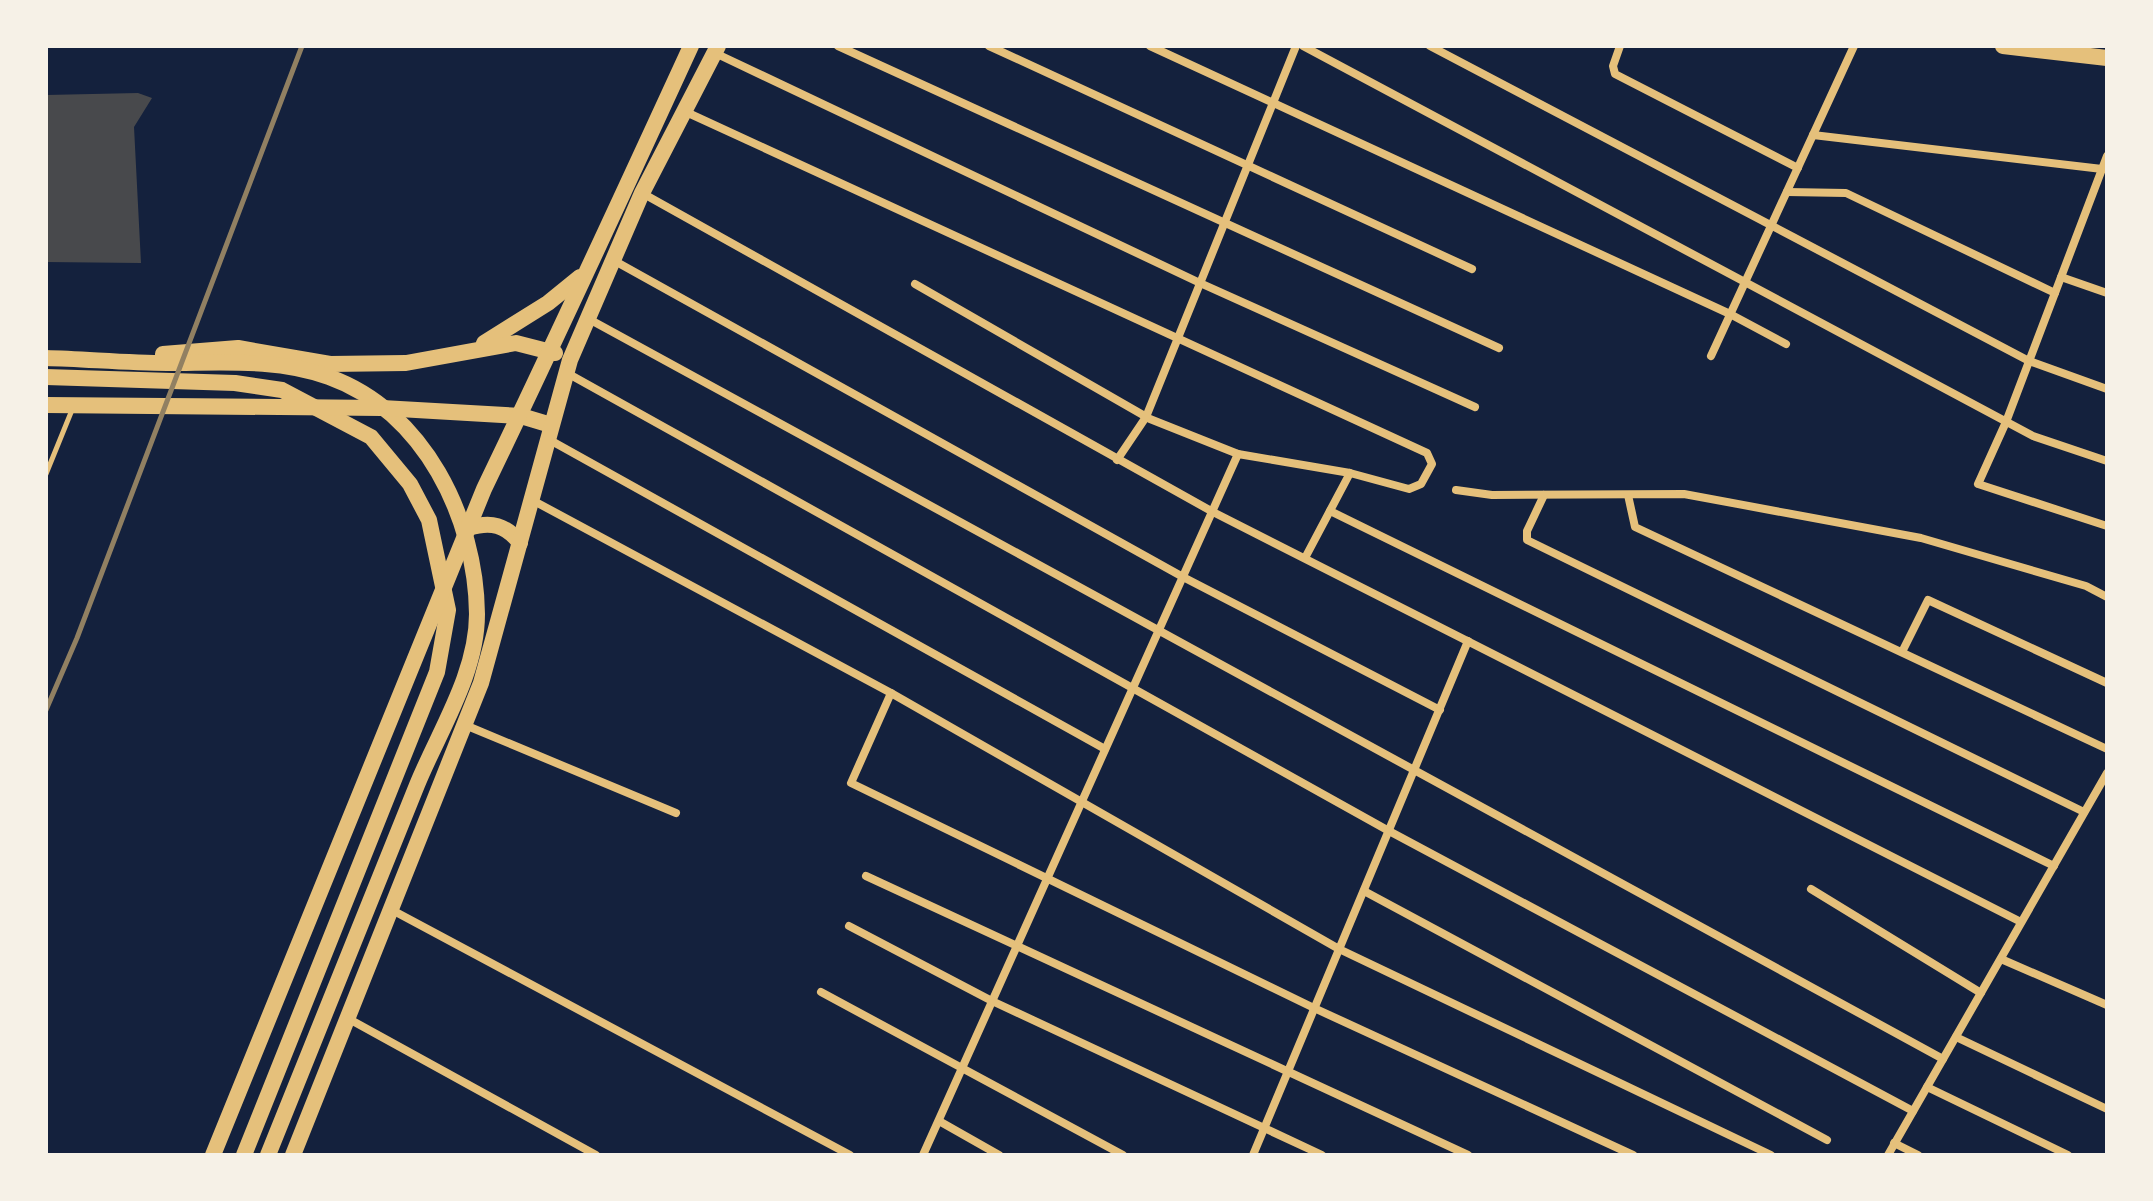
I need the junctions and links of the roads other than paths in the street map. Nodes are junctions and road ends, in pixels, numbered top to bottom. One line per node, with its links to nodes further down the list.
1 (691, 46): 26 (main road)
2 (838, 46): 22 (street)
3 (989, 46): 17 (street)
4 (1150, 46): 13 (street)
5 (1296, 46): 13 (street)
6 (1303, 46): 28 (street)
7 (1430, 46): 23 (street)
8 (1620, 46): 18 (street)
9 (1854, 46): 15 (street)
10 (2003, 46): 12 (main road)
11 (716, 49): 14 (main road); 29 (street)
12 (2107, 58)
13 (1273, 102): 17 (street); 33 (street)
14 (686, 112): 21 (main road); 35 (street)
15 (1813, 135): 18 (street); 19 (street)
16 (2107, 156): 19 (street)
17 (1248, 164): 22 (street); 25 (street)
18 (1798, 168): 20 (street)
19 (2102, 169): 27 (street)
20 (1787, 192): 23 (street); 31 (street)
21 (642, 193): 24 (main road); 55 (street)
22 (1224, 225): 29 (street); 38 (street)
23 (1771, 226): 28 (street); 43 (street)
24 (613, 260): 34 (main road); 69 (street)
25 (1472, 269)
26 (584, 273): 39 (main road); 40 (main road)
27 (2061, 277): 31 (street); 32 (street)
28 (1746, 280): 33 (street); 52 (street)
29 (1200, 283): 35 (street); 49 (street)
30 (915, 284): 51 (street)
31 (2055, 293): 43 (street)
32 (2107, 293)
33 (1730, 314): 36 (street); 41 (street)
34 (587, 318): 44 (main road); 71 (street)
35 (1177, 339): 51 (street); 57 (street)
36 (1786, 344)
37 (46, 348): 39 (main road)
38 (1499, 348)
39 (476, 349): 40 (main road)
40 (547, 350): 44 (main road); 50 (main road)
41 (1711, 356)
42 (46, 358): 117 (main road)
43 (2029, 361): 46 (street); 52 (street)
44 (568, 366): 53 (main road); 75 (street)
45 (46, 377): 116 (main road)
46 (2107, 389)
47 (46, 405): 48 (main road)
48 (74, 406): 50 (main road); 58 (lane)
49 (1475, 407)
50 (521, 416): 53 (main road); 66 (main road)
51 (1146, 417): 54 (street); 55 (street)
52 (2006, 422): 56 (street); 65 (street)
53 (549, 432): 62 (main road); 79 (street)
54 (1238, 454): 57 (street); 64 (street)
55 (1117, 460): 64 (street)
56 (2107, 461)
57 (1350, 473): 63 (street)
58 (46, 474)
59 (1456, 490): 60 (street)
60 (1544, 495): 61 (street); 84 (street)
61 (1628, 495): 70 (street); 73 (street)
62 (532, 500): 67 (main road); 76 (street)
63 (1330, 511): 68 (street); 87 (street)
64 (1213, 512): 68 (street); 69 (street)
65 (2107, 526)
66 (469, 528): 67 (main road); 115 (main road)
67 (520, 543): 78 (main road)
68 (1305, 558): 72 (street)
69 (1183, 577): 71 (street); 77 (street)
70 (2107, 597)
71 (1159, 630): 75 (street); 81 (street)
72 (1468, 641): 77 (street); 93 (street)
73 (1902, 652): 74 (street); 80 (street)
74 (2107, 683)
75 (1133, 688): 79 (street); 86 (street)
76 (891, 693): 83 (street); 89 (street)
77 (1440, 710): 81 (street)
78 (465, 725): 85 (street); 92 (main road)
79 (1105, 749): 83 (street)
80 (2107, 749)
81 (1415, 769): 86 (street); 105 (street)
82 (2107, 773): 84 (street)
83 (1082, 800): 89 (street); 96 (street)
84 (2084, 812): 87 (street)
85 (676, 813)
86 (1389, 831): 91 (street); 110 (street)
87 (2054, 866): 93 (street)
88 (866, 876): 95 (street)
89 (1048, 878): 95 (street); 102 (street)
90 (1811, 889): 99 (street)
91 (1364, 891): 96 (street); 113 (street)
92 (392, 910): 103 (main road); 120 (street)
93 (2021, 922): 97 (street)
94 (849, 926): 100 (street)
95 (1017, 947): 100 (street); 107 (street)
96 (1339, 949): 102 (street); 128 (street)
97 (2001, 959): 99 (street); 101 (street)
98 (821, 992): 106 (street)
99 (1981, 993): 104 (street)
100 (992, 1001): 106 (street); 112 (street)
101 (2107, 1005)
102 (1314, 1008): 107 (street); 127 (street)
103 (349, 1019): 118 (main road); 119 (street)
104 (1956, 1037): 105 (street); 109 (street)
105 (1943, 1059): 108 (street)
106 (962, 1070): 111 (street); 123 (street)
107 (1288, 1072): 112 (street); 126 (street)
108 (1927, 1087): 110 (street); 131 (street)
109 (2107, 1109)
110 (1913, 1111): 114 (street)
111 (939, 1121): 121 (street); 122 (street)
112 (1264, 1128): 124 (street); 125 (street)
113 (1827, 1140)
114 (1894, 1143): 129 (street); 130 (street)
115 (213, 1155)
116 (244, 1155)
117 (268, 1155)
118 (293, 1155)
119 (596, 1155)
120 (850, 1155)
121 (923, 1155)
122 (999, 1155)
123 (1123, 1155)
124 (1253, 1155)
125 (1322, 1155)
126 (1468, 1155)
127 (1633, 1155)
128 (1771, 1155)
129 (1888, 1155)
130 (1918, 1155)
131 (2068, 1155)

